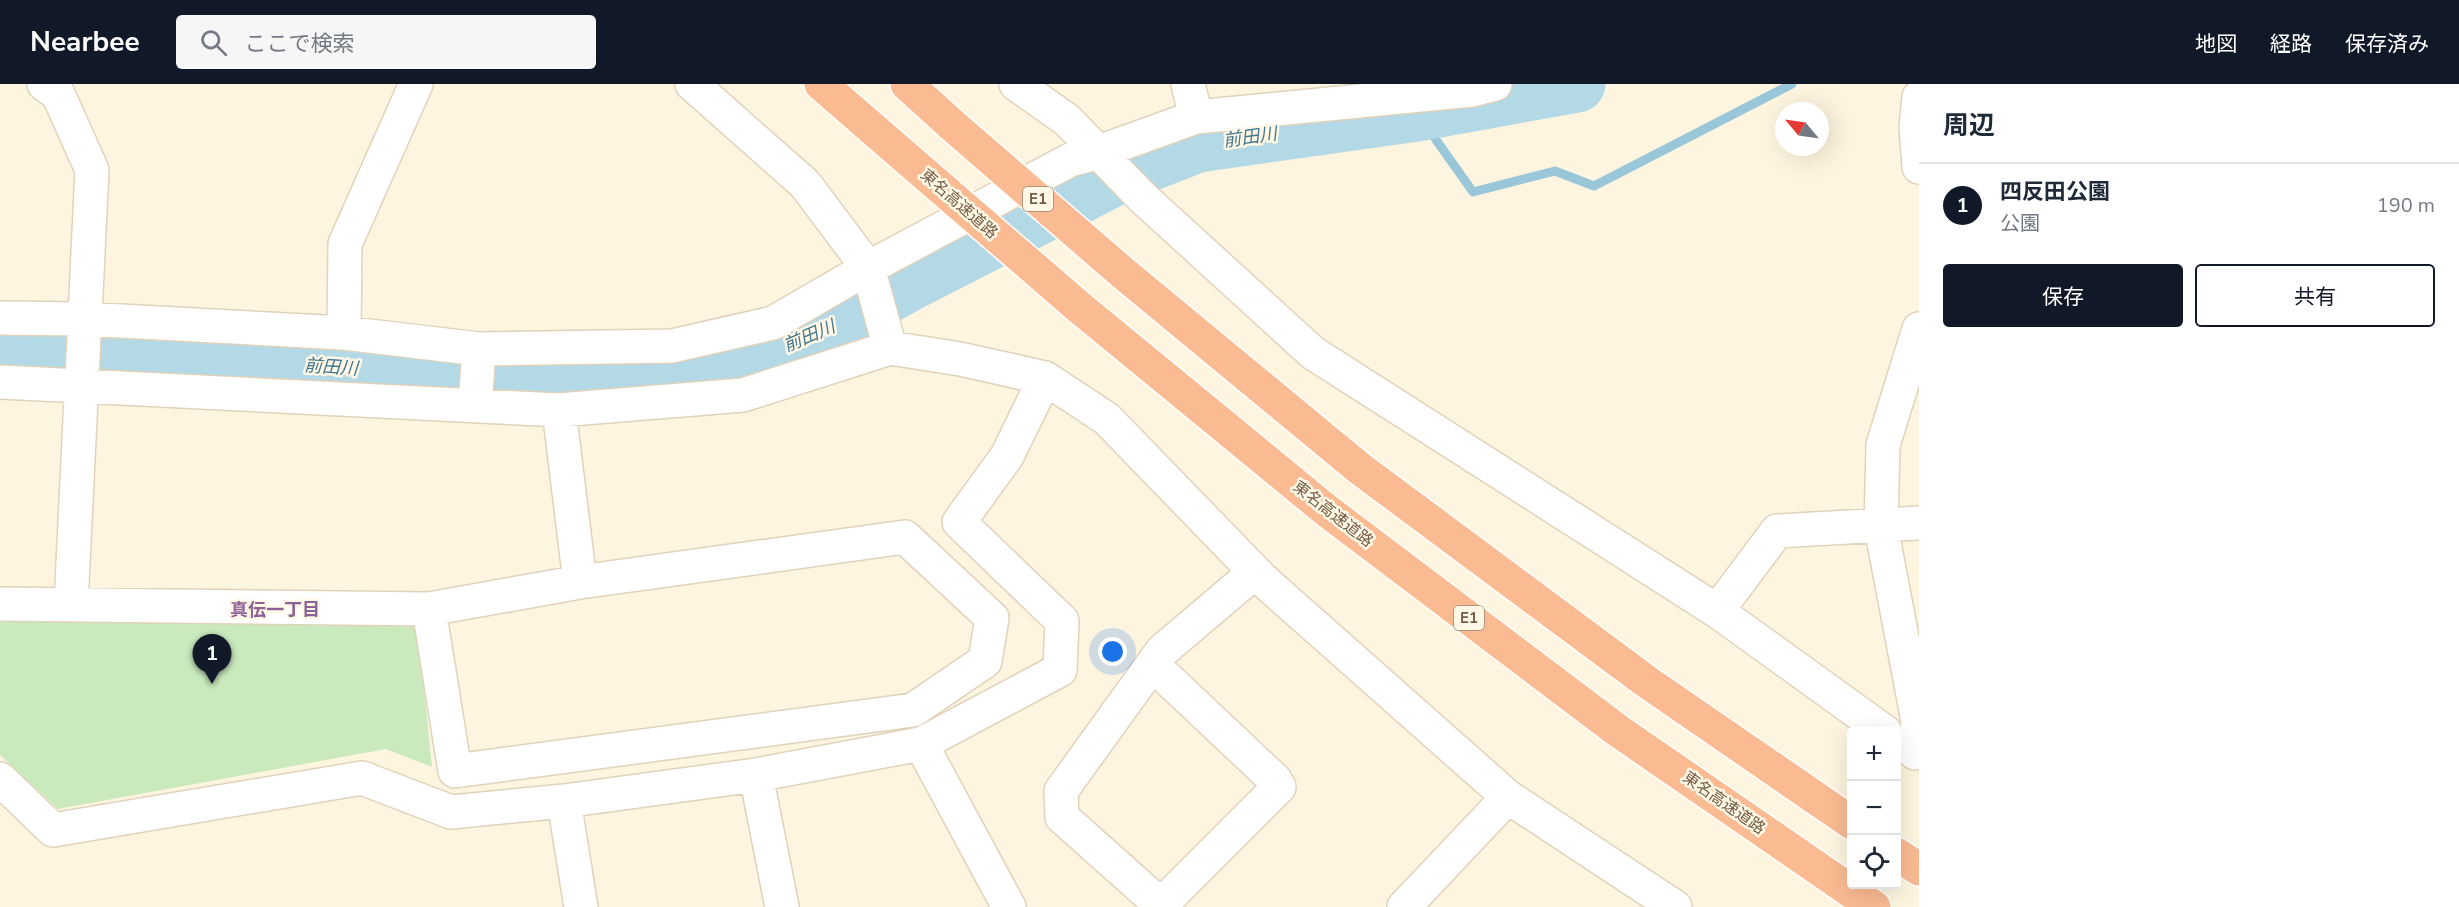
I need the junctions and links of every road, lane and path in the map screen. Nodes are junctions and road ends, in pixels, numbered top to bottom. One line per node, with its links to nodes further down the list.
1 (44, 84): 15 (street)
2 (416, 84): 17 (street)
3 (692, 84): 13 (street)
4 (821, 84): 50 (highway, 東名高速道路 / E1, bridge)
5 (907, 84): 41 (highway, E1, bridge)
6 (1016, 84): 11 (street)
7 (1188, 84): 10 (street)
8 (1495, 84): 10 (street)
9 (1919, 97): 12 (street)
10 (1196, 117): 11 (street)
11 (1099, 152): 13 (street); 32 (street)
12 (1919, 167)
13 (868, 268): 18 (street); 19 (street)
14 (0, 318): 15 (street)
15 (84, 319): 17 (street); 22 (street)
16 (1919, 329): 26 (street)
17 (344, 333): 19 (street)
18 (890, 348): 20 (street); 24 (street)
19 (479, 349): 23 (street)
20 (1045, 378): 27 (street); 35 (street)
21 (0, 382): 22 (street)
22 (83, 387): 23 (street); 30 (street)
23 (475, 406): 24 (street)
24 (559, 410): 28 (street)
25 (1919, 523): 26 (street)
26 (1881, 527): 32 (street); 36 (street)
27 (1255, 572): 33 (street); 39 (street)
28 (580, 582): 31 (street); 31 (street)
29 (0, 604): 30 (street)
30 (71, 605): 31 (street)
31 (429, 609)
32 (1717, 611): 34 (street)
33 (1153, 664): 44 (street); 44 (street)
34 (1878, 727)
35 (921, 744): 37 (street); 47 (street)
36 (1910, 749)
37 (756, 775): 40 (street); 46 (street)
38 (0, 778): 40 (street)
39 (1508, 797): 48 (street); 49 (street)
40 (564, 801): 45 (street)
41 (1847, 820)
42 (1901, 857): 43 (highway)
43 (1919, 869)
44 (1162, 906)
45 (581, 907)
46 (782, 907)
47 (1009, 907)
48 (1404, 907)
49 (1675, 907)
50 (1874, 907)

